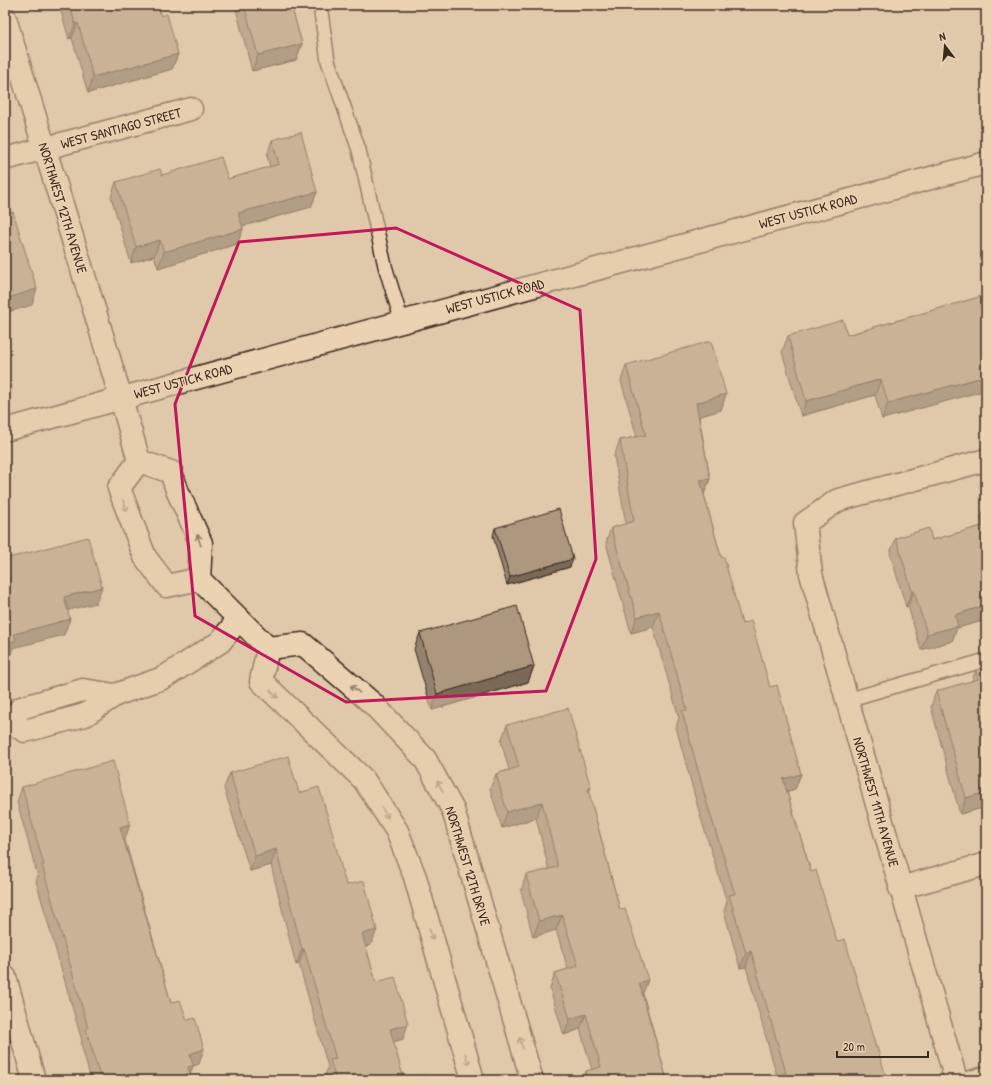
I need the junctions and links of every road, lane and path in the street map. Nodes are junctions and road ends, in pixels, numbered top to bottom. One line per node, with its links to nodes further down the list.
1 (320, 5): 7 (lane)
2 (5, 18): 4 (street, NORTHWEST 12TH AVENUE)
3 (191, 109): 4 (street, WEST SANTIAGO STREET)
4 (44, 148): 5 (street, WEST SANTIAGO STREET); 8 (street, NORTHWEST 12TH AVENUE)
5 (5, 159)
6 (986, 163): 7 (street, WEST USTICK ROAD)
7 (402, 322): 8 (street, WEST USTICK ROAD)
8 (121, 398): 9 (street, WEST USTICK ROAD); 11 (street)
9 (5, 430)
10 (986, 460): 16 (street, NORTHWEST 11TH AVENUE)
11 (139, 461): 12 (street, one-way to 11); 12 (street, one-way to 12)
12 (199, 579): 13 (street)
13 (239, 619): 14 (street); 17 (street)
14 (268, 648): 23 (street, one-way to 23); 24 (street, NORTHWEST 12TH DRIVE, one-way to 14)
15 (986, 660): 16 (lane)
16 (847, 700): 19 (street, NORTHWEST 11TH AVENUE)
17 (8, 723)
18 (986, 864): 19 (street)
19 (900, 888): 25 (street, NORTHWEST 11TH AVENUE)
20 (5, 977): 22 (street)
21 (986, 1074): 26 (lane)
22 (34, 1080)
23 (473, 1080)
24 (532, 1080)
25 (956, 1080)
26 (962, 1080)

